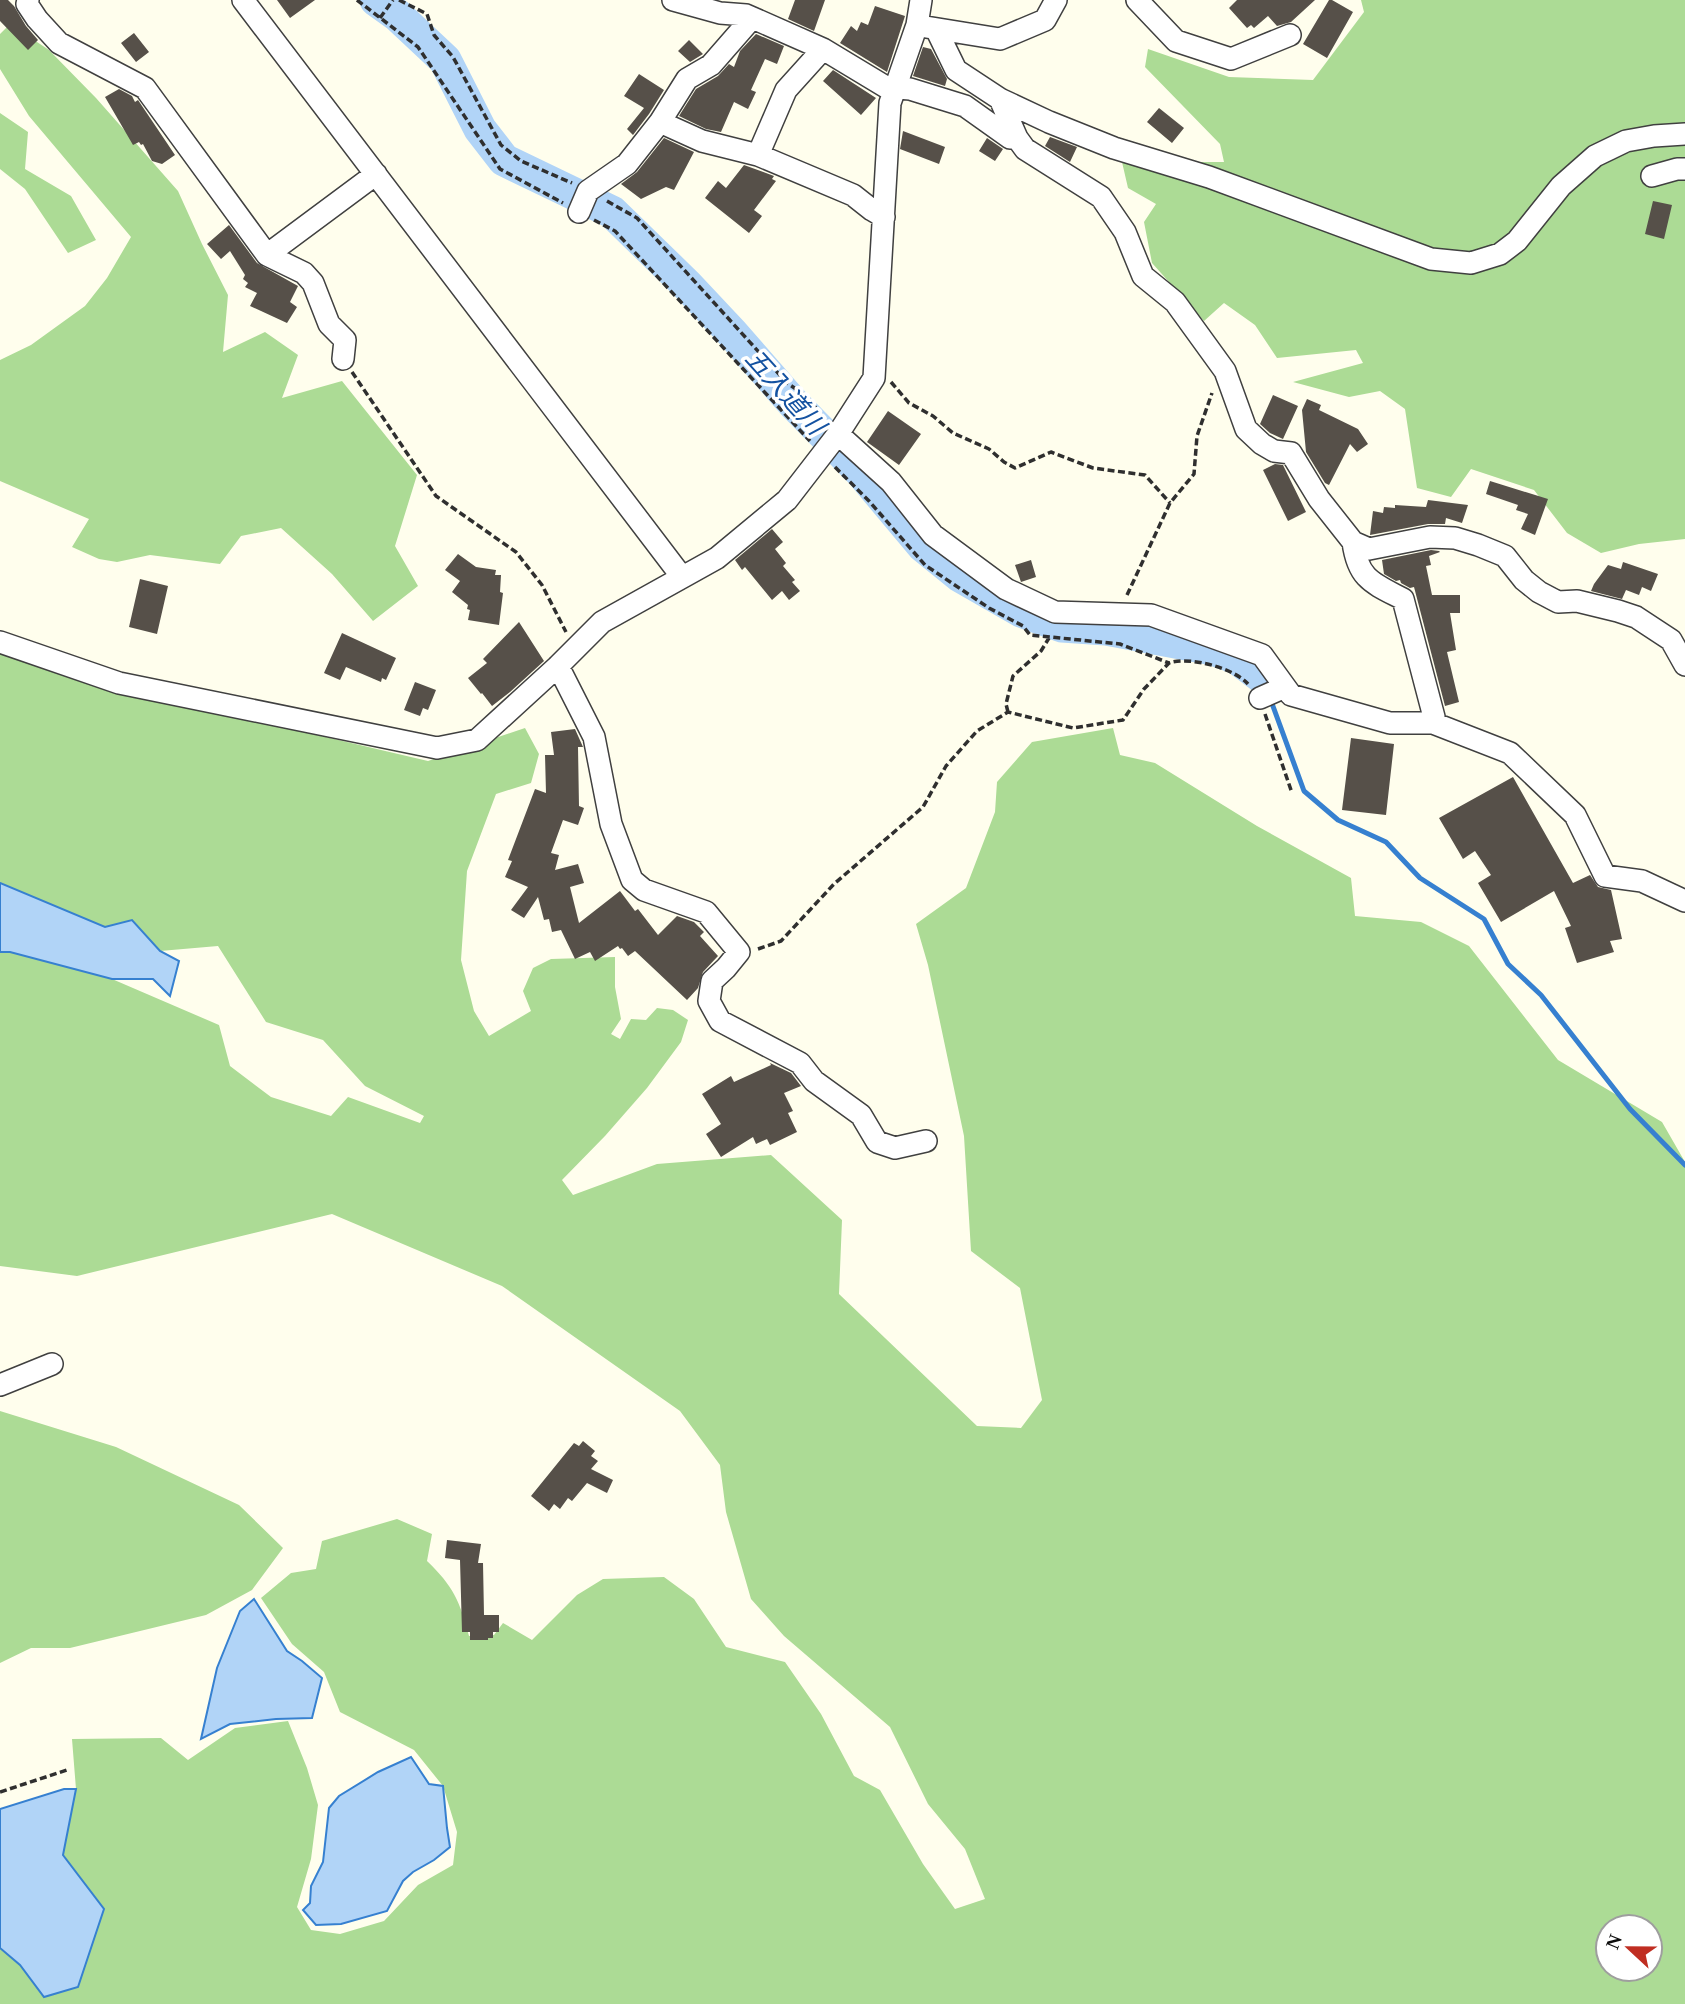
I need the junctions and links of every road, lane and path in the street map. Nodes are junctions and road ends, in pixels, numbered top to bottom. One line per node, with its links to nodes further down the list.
1 (28, 0): 26 (street)
2 (243, 0): 21 (street)
3 (393, 0): 9 (path)
4 (399, 0): 23 (path)
5 (673, 0): 10 (street)
6 (921, 0): 11 (street)
7 (1056, 0): 11 (street)
8 (1137, 0): 12 (street)
9 (380, 18)
10 (752, 18): 13 (street); 16 (street)
11 (927, 27): 14 (street); 15 (street)
12 (1290, 36)
13 (822, 49): 14 (street); 19 (street)
14 (895, 89): 18 (street); 25 (street)
15 (1000, 99): 17 (street); 18 (street)
16 (660, 122): 19 (street); 23 (street)
17 (1685, 134)
18 (1017, 138): 28 (street)
19 (758, 155): 25 (street)
20 (1685, 169): 22 (street)
21 (376, 174): 26 (street); 33 (street)
22 (1652, 176)
23 (588, 191): 24 (street); 30 (path)
24 (579, 212)
25 (884, 217): 29 (street)
26 (267, 255): 27 (street)
27 (343, 359): 37 (path)
28 (1225, 371): 31 (path); 32 (street)
29 (874, 378): 30 (street); 31 (path)
30 (838, 434): 33 (street); 34 (street)
31 (1170, 503): 34 (path)
32 (1353, 542): 38 (street); 43 (street)
33 (682, 577): 37 (street)
34 (1120, 614): 40 (street)
35 (1049, 637): 42 (path)
36 (0, 642): 39 (street)
37 (574, 650): 39 (street)
38 (1685, 665)
39 (558, 666): 46 (street)
40 (1285, 687): 41 (street); 43 (street)
41 (1260, 698): 42 (path); 44 (path)
42 (1008, 712): 46 (path)
43 (1433, 723): 45 (street)
44 (1292, 793)
45 (1685, 901)
46 (739, 952): 47 (street)
47 (926, 1141)
48 (52, 1364): 49 (street)
49 (0, 1385)
50 (67, 1770): 51 (path)
51 (0, 1792)

